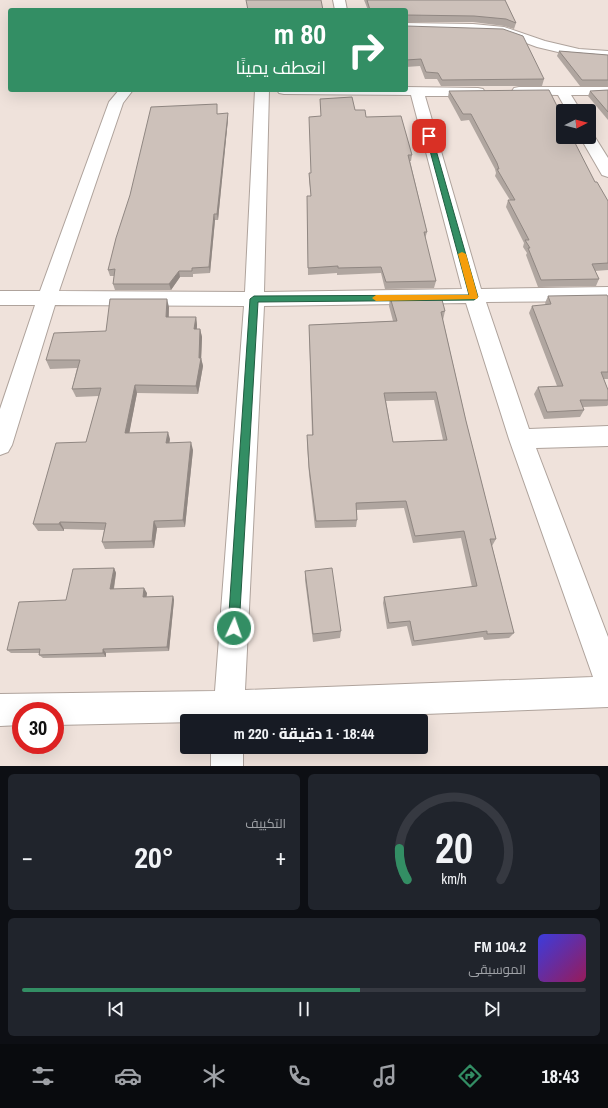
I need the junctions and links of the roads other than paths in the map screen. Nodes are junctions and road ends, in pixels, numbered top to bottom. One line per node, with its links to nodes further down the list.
1 (408, 27): 2 (street)
2 (608, 55)
3 (608, 90): 5 (street)
4 (509, 91): 5 (street)
5 (562, 91): 11 (street)
6 (124, 92): 17 (street)
7 (262, 92): 18 (street)
8 (408, 92): 9 (street)
9 (417, 92): 10 (street); 15 (street)
10 (494, 92)
11 (570, 104)
12 (592, 144): 13 (street)
13 (608, 172)
14 (608, 294): 15 (street)
15 (474, 297): 18 (street); 20 (street)
16 (0, 298): 17 (street)
17 (47, 298): 18 (street); 21 (street)
18 (254, 299): 25 (street)
19 (608, 436): 20 (street)
20 (521, 439): 22 (street)
21 (0, 445)
22 (608, 677)
23 (608, 692): 25 (street)
24 (0, 710): 25 (street)
25 (228, 714)
26 (227, 754): 27 (street)
27 (227, 766)

